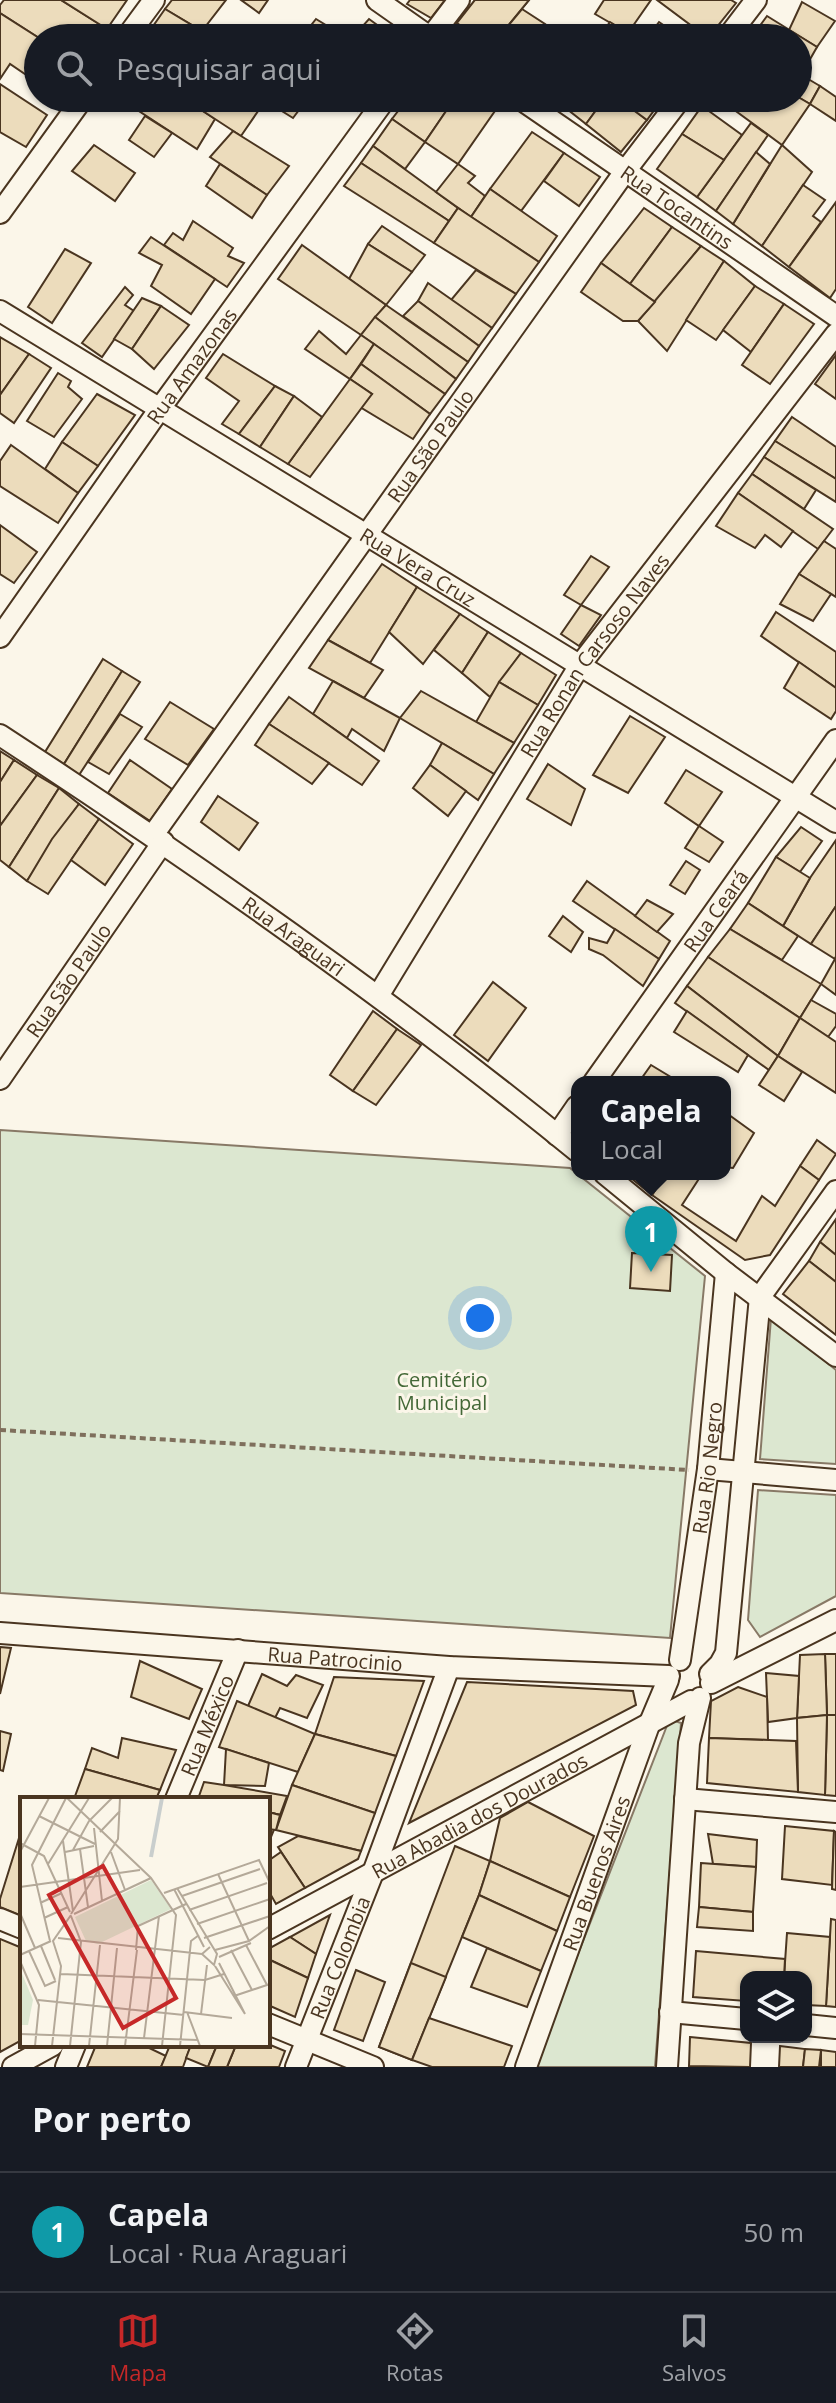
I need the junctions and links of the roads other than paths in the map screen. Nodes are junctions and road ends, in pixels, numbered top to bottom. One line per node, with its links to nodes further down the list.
1 (154, 0): 5 (street)
2 (377, 0): 6 (street)
3 (459, 0): 7 (street)
4 (756, 0): 8 (street)
5 (136, 24)
6 (410, 24)
7 (441, 24)
8 (738, 24)
9 (73, 112): 14 (street)
10 (376, 112): 18 (street, Rua Amazonas)
11 (540, 112): 13 (street, Rua Tocantins)
12 (670, 112): 13 (street, Rua São Paulo)
13 (626, 170): 16 (street, Rua Tocantins); 19 (street, Rua São Paulo)
14 (0, 213)
15 (0, 311): 18 (street, Rua Vera Cruz)
16 (836, 316)
17 (836, 334): 21 (street, Rua Ronan Carsoso Naves)
18 (161, 407): 19 (street, Rua Vera Cruz); 20 (street, Rua Amazonas)
19 (366, 534): 21 (street, Rua Vera Cruz); 26 (street, Rua São Paulo)
20 (0, 637)
21 (580, 665): 24 (street, Rua Vera Cruz); 27 (street, Rua Ronan Carsoso Naves)
22 (0, 735): 26 (street, Rua Araguari)
23 (836, 740): 24 (street, Rua Ceará)
24 (795, 797): 25 (street, Rua Vera Cruz); 28 (street, Rua Ceará)
25 (836, 822)
26 (158, 838): 27 (street, Rua Araguari); 29 (street, Rua São Paulo)
27 (378, 996): 31 (street, Rua Araguari)
28 (598, 1076)
29 (0, 1079)
30 (571, 1115): 31 (street)
31 (557, 1135): 32 (street, Rua Araguari)
32 (571, 1146)
33 (612, 1180): 35 (street)
34 (836, 1191): 36 (street)
35 (726, 1273): 36 (street); 38 (street, Rua Rio Negro)
36 (760, 1297): 37 (street); 39 (street, Rua Rio Negro)
37 (836, 1356)
38 (708, 1469): 39 (street); 45 (street, Rua Rio Negro)
39 (743, 1471): 40 (street); 46 (street, Rua Rio Negro)
40 (836, 1480)
41 (836, 1620): 46 (street, Rua Abadia dos Dourados)
42 (0, 1633): 43 (street, Rua Patrocinio)
43 (238, 1650): 44 (street, Rua Patrocinio); 48 (street, Rua México)
44 (449, 1667): 45 (street, Rua Patrocinio); 51 (street, Rua Colombia)
45 (672, 1672): 46 (street); 46 (street); 47 (street, Rua Buenos Aires)
46 (703, 1689): 47 (street, Rua Abadia dos Dourados); 49 (street, Rua Rio Negro)
47 (649, 1725): 51 (street, Rua Abadia dos Dourados); 67 (street, Rua Buenos Aires)
48 (177, 1797)
49 (685, 1799): 50 (street); 55 (street, Rua Rio Negro)
50 (836, 1812)
51 (374, 1870): 54 (street, Rua Abadia dos Dourados); 60 (street, Rua Colombia)
52 (0, 1919): 53 (street)
53 (20, 1927)
54 (270, 1928)
55 (670, 2012): 56 (street); 68 (street, Rua Rio Negro)
56 (740, 2018)
57 (270, 2025): 60 (street)
58 (812, 2026): 59 (street)
59 (836, 2028)
60 (307, 2040): 65 (street, Rua Colombia); 66 (street)
61 (49, 2047): 63 (street)
62 (74, 2047): 64 (street)
63 (13, 2067)
64 (66, 2067)
65 (296, 2067)
66 (373, 2067)
67 (526, 2067)
68 (667, 2067)

